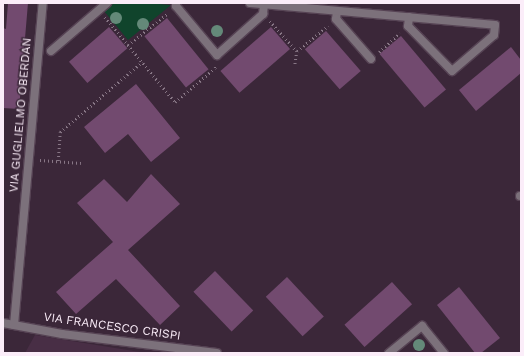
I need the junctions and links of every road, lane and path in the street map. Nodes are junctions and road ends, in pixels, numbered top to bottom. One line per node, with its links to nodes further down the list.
1 (43, 3): 18 (street, VIA GUGLIELMO OBERDAN)
2 (107, 3): 6 (street)
3 (250, 3): 4 (street)
4 (264, 4): 7 (street); 8 (street)
5 (176, 5): 11 (path); 14 (street)
6 (99, 10): 11 (path); 12 (street)
7 (263, 14): 13 (path); 14 (street)
8 (336, 15): 9 (street); 13 (path); 15 (street)
9 (409, 17): 10 (street); 10 (street)
10 (408, 26): 15 (path)
11 (128, 45): 16 (path)
12 (52, 51)
13 (297, 51): 17 (path)
14 (217, 55): 16 (path)
15 (370, 59)
16 (142, 62): 19 (path)
17 (295, 65)
18 (29, 160): 19 (path); 22 (street, VIA GUGLIELMO OBERDAN)
19 (58, 161): 20 (path)
20 (81, 163)
21 (3, 323): 22 (street, VIA FRANCESCO CRISPI)
22 (14, 325): 23 (street, VIA FRANCESCO CRISPI)
23 (217, 353)
24 (389, 353): 25 (street)
25 (444, 353)

